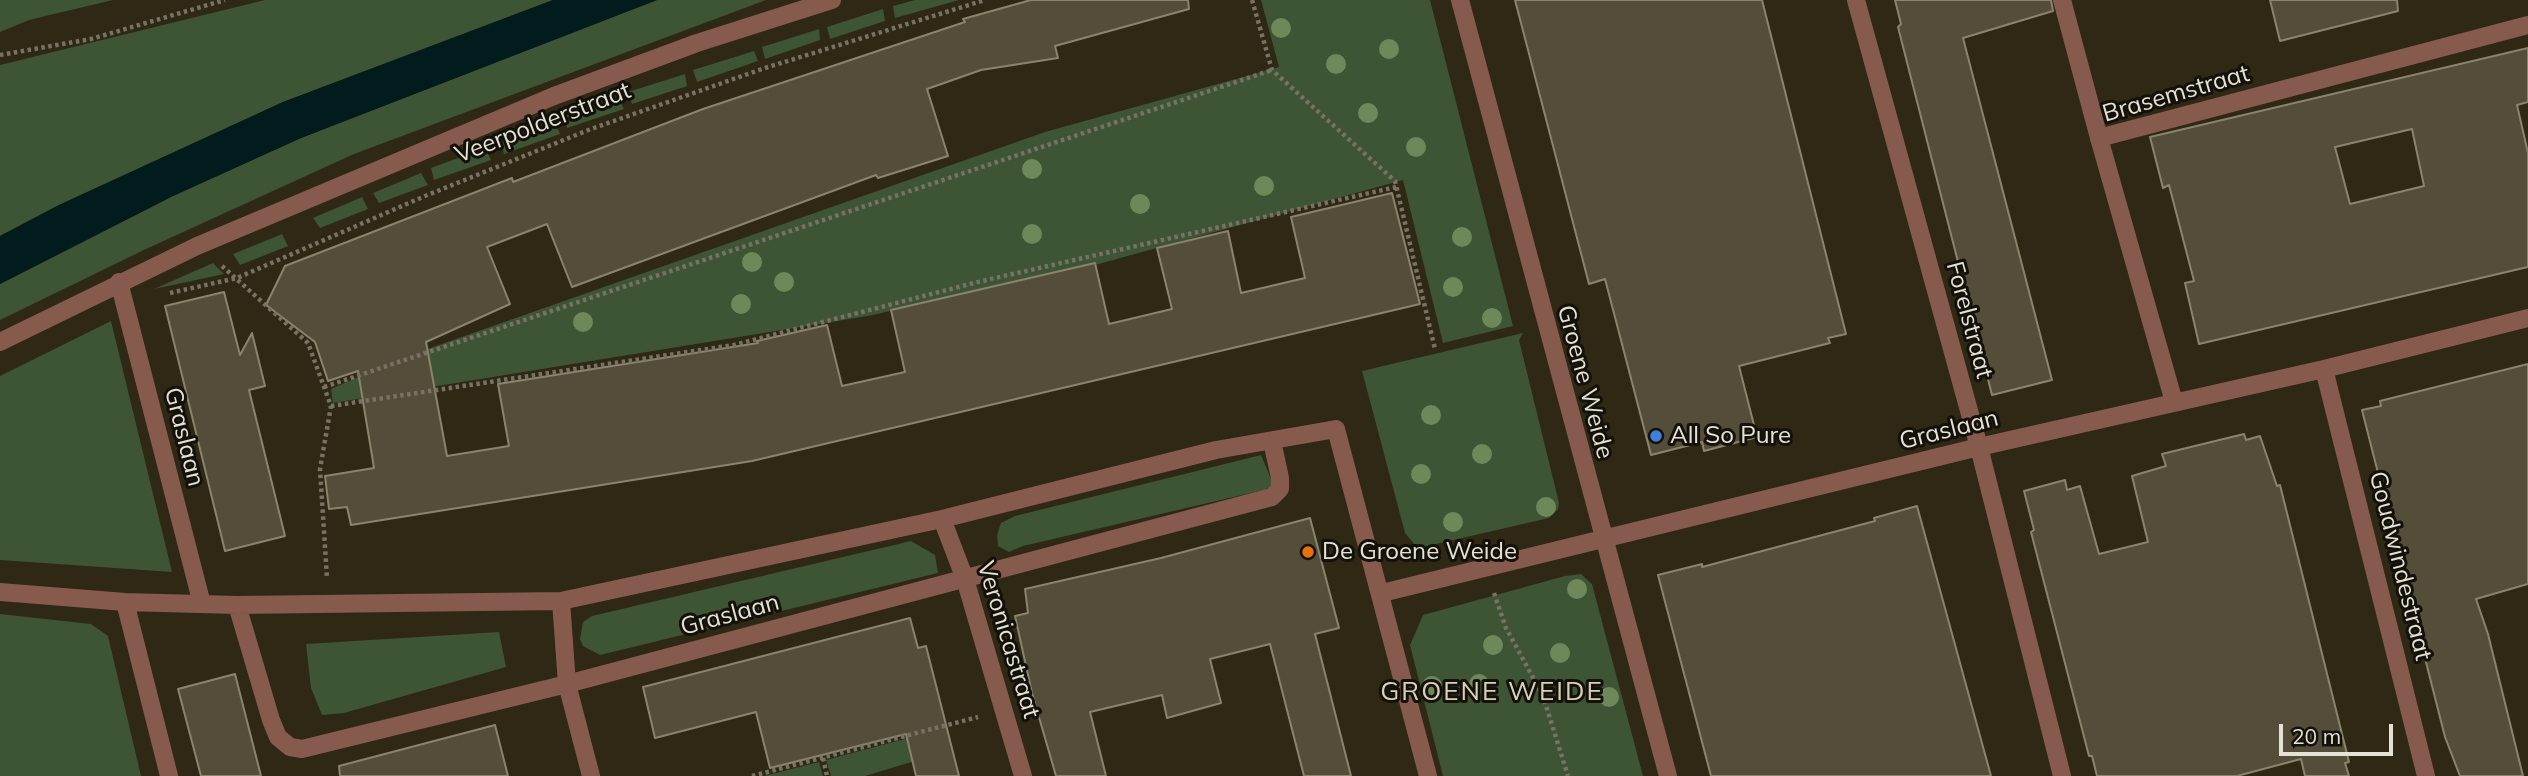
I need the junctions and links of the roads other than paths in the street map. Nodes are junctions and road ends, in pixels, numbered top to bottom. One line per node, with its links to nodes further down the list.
1 (832, 0): 7 (street, Veerpolderstraat)
2 (1460, 0): 15 (street, Groene Weide)
3 (1856, 0): 13 (street, Forelstraat)
4 (2062, 0): 6 (street)
5 (2528, 25): 6 (street, Brasemstraat)
6 (2099, 138): 11 (street, Brasemstraat)
7 (119, 282): 9 (street, Veerpolderstraat); 21 (street, Graslaan)
8 (2528, 318): 10 (street, Graslaan)
9 (0, 342)
10 (2324, 369): 11 (street, Graslaan); 30 (street, Goudwindestraat)
11 (2174, 402): 13 (street, Graslaan)
12 (1272, 441): 14 (street, Graslaan); 16 (street, Graslaan); 18 (street, Graslaan)
13 (1979, 447): 15 (street, Graslaan); 29 (street, Forelstraat)
14 (942, 519): 16 (street, Veronicastraat); 19 (street, Graslaan)
15 (1607, 540): 18 (street, Graslaan); 28 (street, Groene Weide)
16 (965, 579): 23 (street, Graslaan); 26 (street, Veronicastraat)
17 (0, 592): 20 (street, Graslaan)
18 (1382, 593): 27 (street)
19 (561, 601): 22 (street, Graslaan); 23 (street)
20 (125, 602): 21 (street, Graslaan); 24 (street)
21 (201, 604): 22 (street, Graslaan)
22 (237, 605): 23 (street, Graslaan)
23 (567, 684): 25 (street)
24 (169, 776)
25 (591, 776)
26 (1023, 776)
27 (1428, 776)
28 (1668, 776)
29 (2062, 776)
30 (2426, 776)

